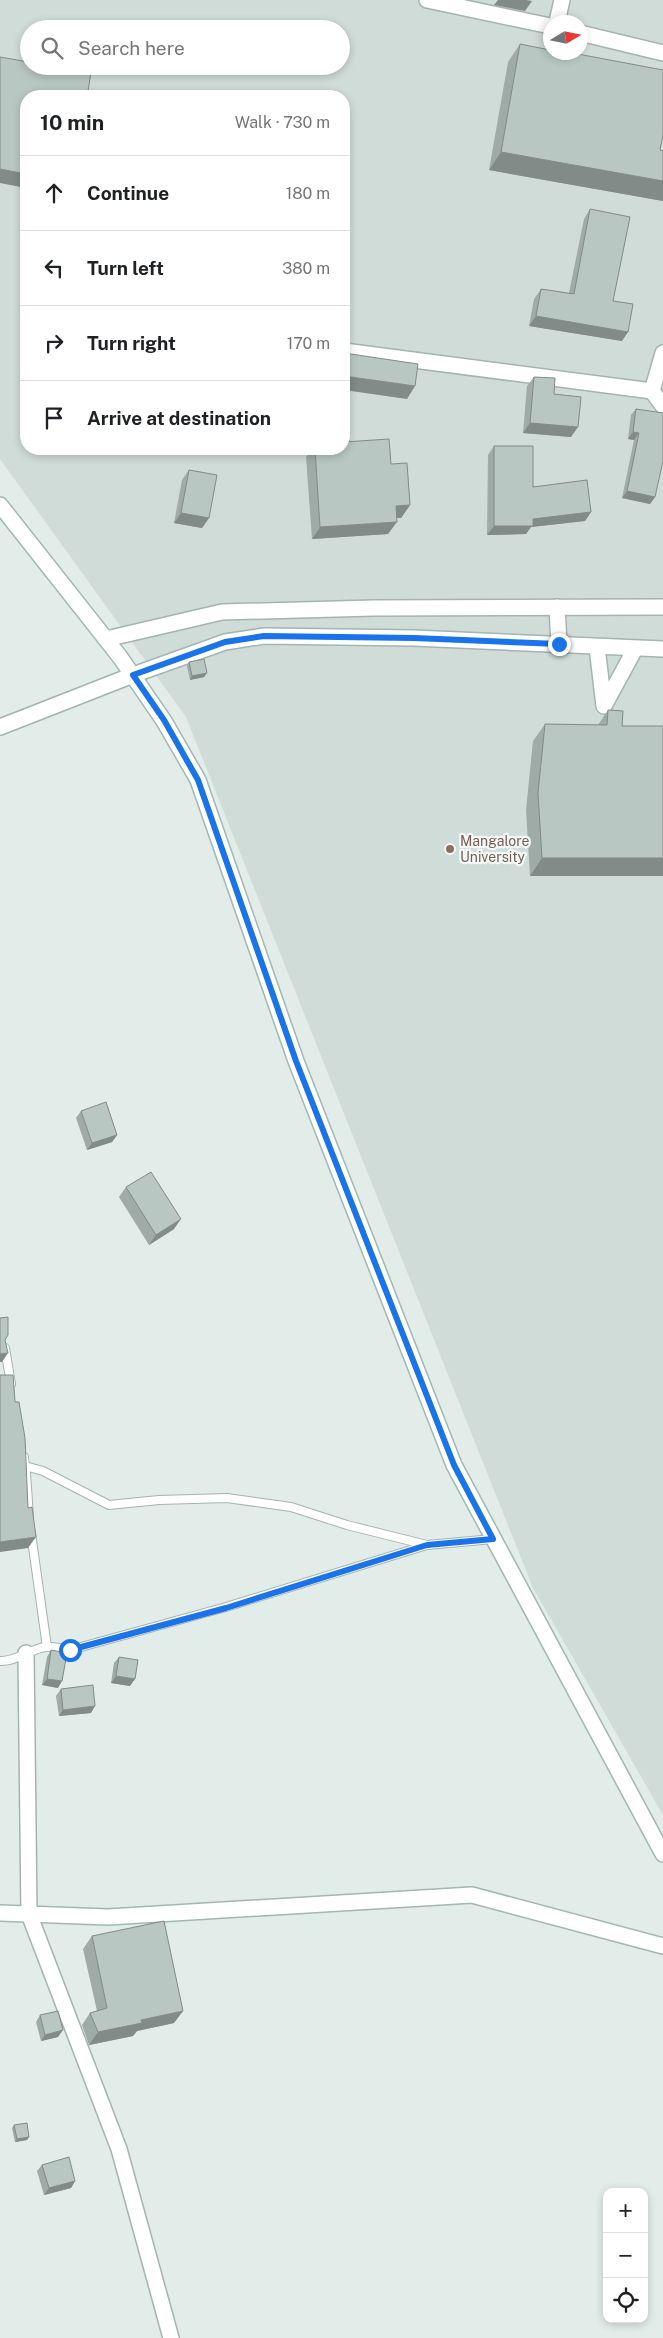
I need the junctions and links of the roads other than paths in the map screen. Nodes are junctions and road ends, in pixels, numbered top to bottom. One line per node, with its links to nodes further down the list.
1 (427, 0): 4 (street)
2 (562, 0): 3 (street)
3 (559, 15)
4 (543, 25)
5 (588, 35): 6 (street)
6 (663, 52)
7 (350, 352): 9 (street)
8 (663, 353): 9 (street)
9 (652, 391): 10 (street)
10 (663, 406)
11 (0, 505): 14 (street)
12 (558, 607): 13 (street); 14 (street); 15 (street)
13 (663, 607)
14 (106, 639): 19 (street)
15 (559, 644): 16 (street); 19 (street)
16 (597, 647): 17 (street); 17 (street)
17 (635, 649): 18 (street)
18 (663, 649)
19 (133, 675): 20 (street); 25 (street)
20 (0, 727)
21 (5, 1348): 22 (lane)
22 (14, 1396)
23 (22, 1449): 24 (lane)
24 (25, 1466): 26 (lane); 27 (lane)
25 (493, 1539): 26 (lane); 30 (street)
26 (427, 1545): 27 (lane)
27 (47, 1647): 28 (lane)
28 (26, 1653): 29 (lane); 32 (street)
29 (0, 1661)
30 (663, 1854)
31 (0, 1913): 32 (street)
32 (29, 1914): 33 (street); 34 (street)
33 (663, 1946)
34 (171, 2338)

